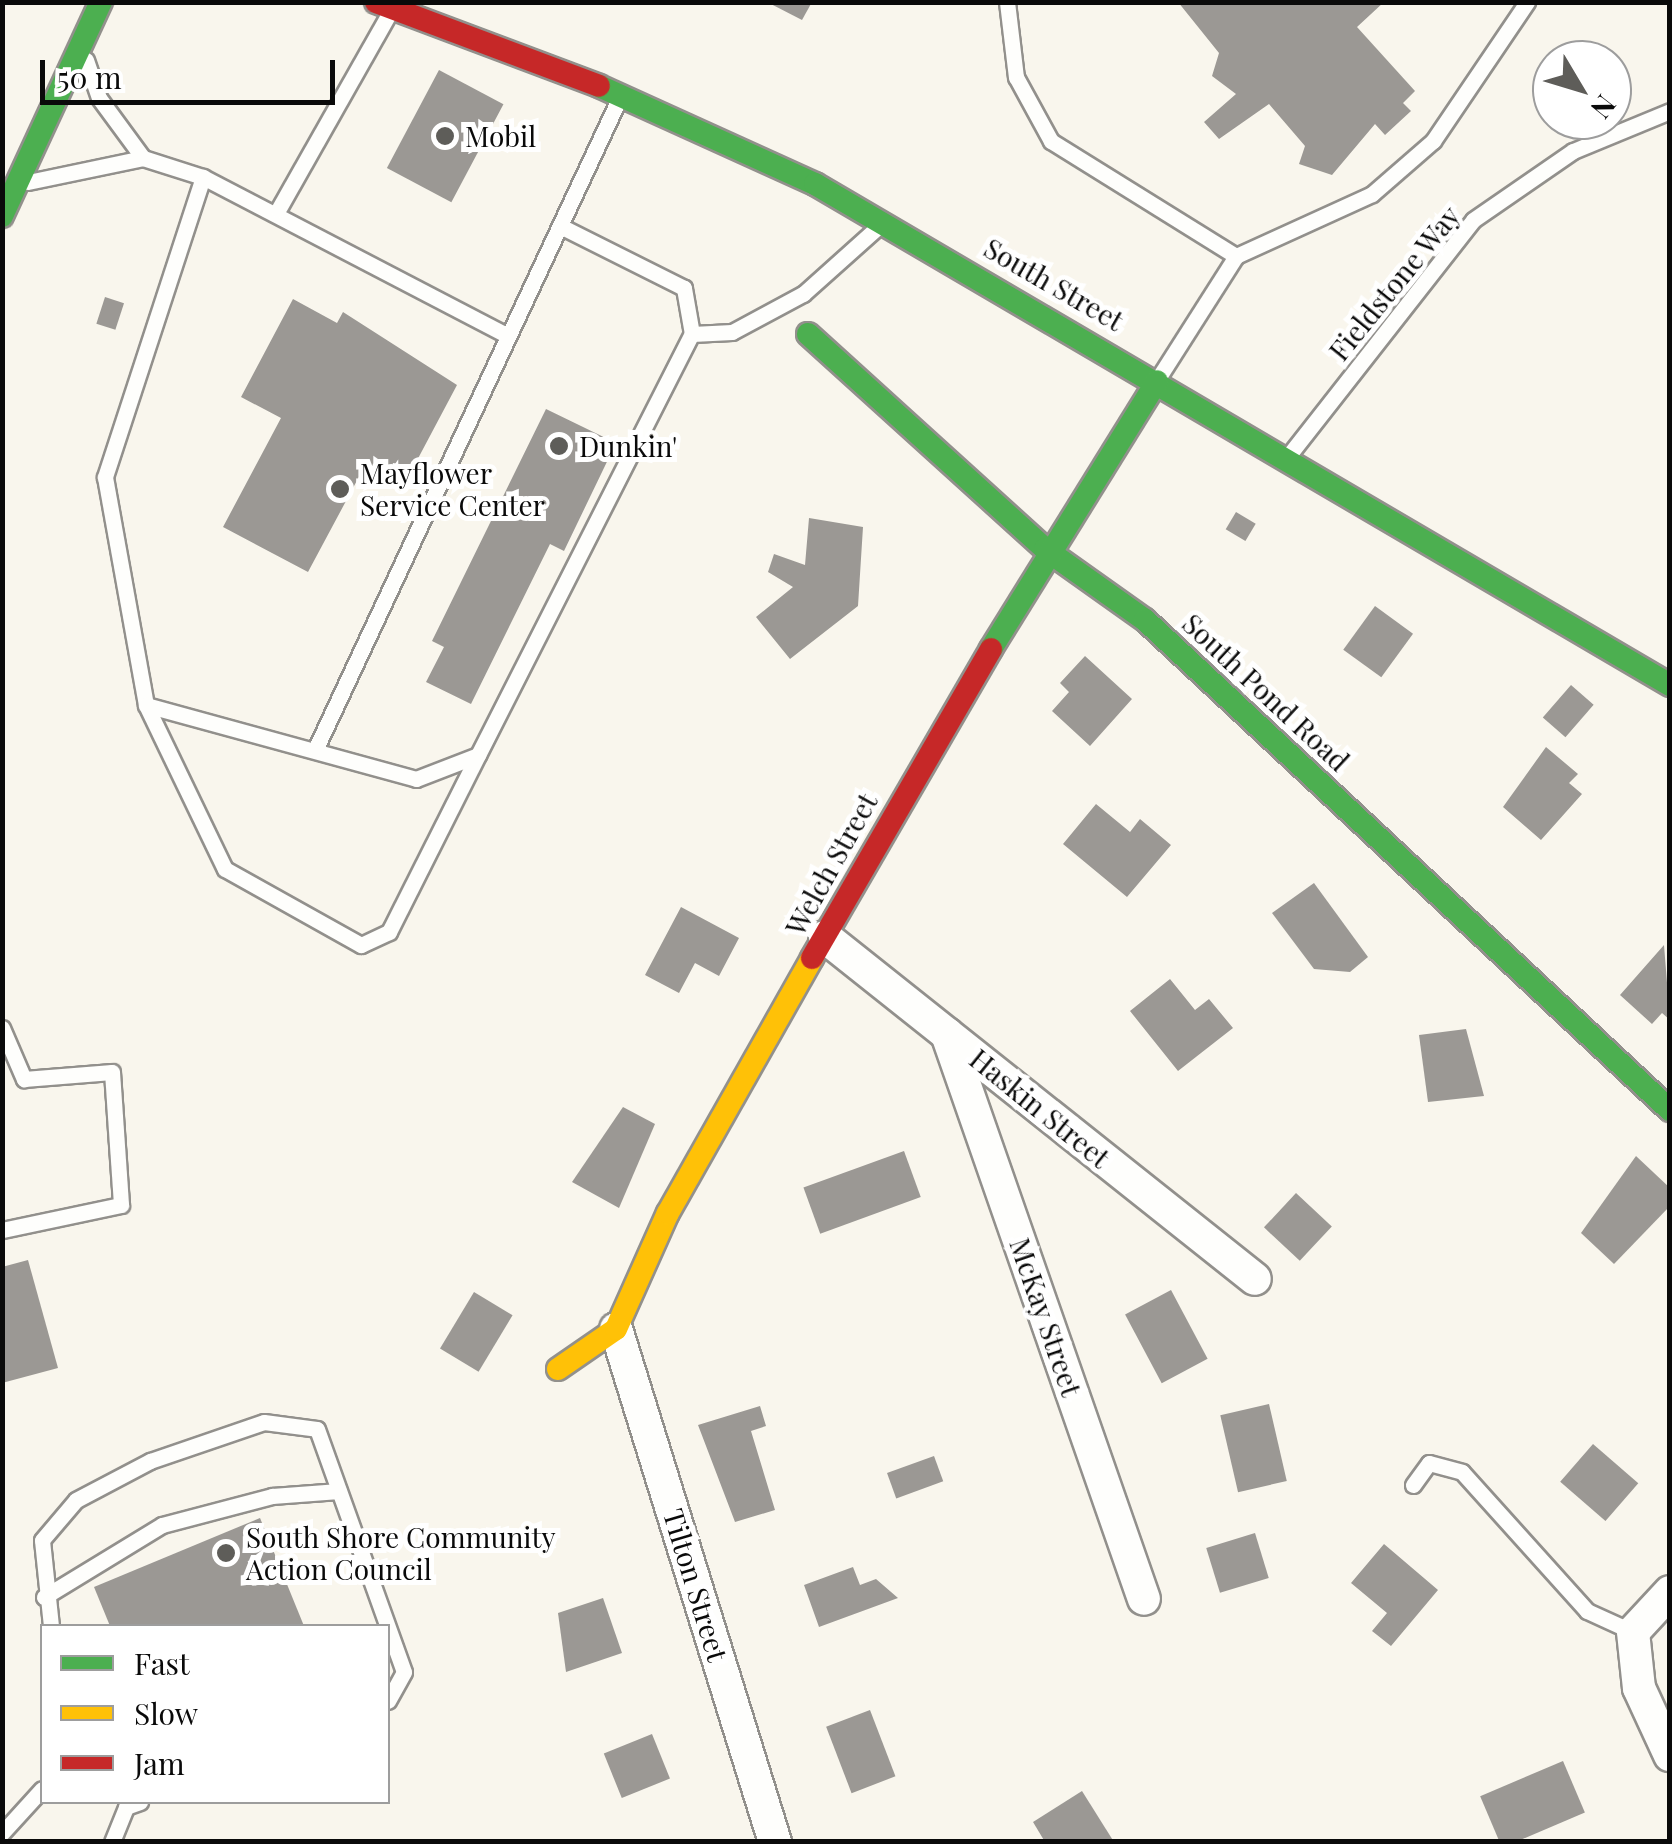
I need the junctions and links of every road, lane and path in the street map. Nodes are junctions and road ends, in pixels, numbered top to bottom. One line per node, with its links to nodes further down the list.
1 (101, 2): 5 (street)
2 (1007, 2): 15 (lane)
3 (1527, 2): 15 (lane)
4 (384, 5): 6 (street, South Street); 11 (lane)
5 (82, 48): 8 (lane); 10 (street)
6 (621, 96): 13 (street, South Street); 14 (lane)
7 (1670, 110): 20 (lane, Fieldstone Way)
8 (143, 158): 9 (lane); 10 (lane)
9 (204, 177): 11 (lane); 23 (lane)
10 (20, 185): 12 (street)
11 (278, 210): 18 (lane)
12 (2, 216)
13 (884, 222): 16 (lane); 19 (street, South Street)
14 (560, 226): 16 (lane); 18 (lane)
15 (1236, 256): 19 (lane)
16 (692, 334): 25 (lane)
17 (808, 334): 21 (street, South Pond Road)
18 (508, 336): 24 (lane)
19 (1157, 380): 20 (street, South Street); 21 (street, Welch Street)
20 (1286, 458): 22 (street, South Street)
21 (1045, 549): 26 (street, Welch Street); 29 (street, South Pond Road)
22 (1670, 685)
23 (146, 705): 24 (lane); 25 (lane)
24 (316, 748): 25 (lane)
25 (478, 756)
26 (825, 938): 28 (street, Haskin Street); 32 (street, Welch Street)
27 (2, 1028): 30 (lane)
28 (948, 1034): 31 (street, Haskin Street); 38 (street, McKay Street)
29 (1670, 1110)
30 (2, 1230)
31 (1255, 1279)
32 (616, 1329): 33 (street); 49 (street, Tilton Street)
33 (558, 1369)
34 (1413, 1486): 41 (lane)
35 (338, 1491): 37 (lane); 37 (lane); 40 (lane)
36 (1670, 1592): 41 (street)
37 (44, 1596): 39 (lane)
38 (1144, 1600)
39 (51, 1624)
40 (386, 1624)
41 (1633, 1632): 44 (street)
42 (390, 1634): 43 (lane)
43 (390, 1697)
44 (1670, 1755)
45 (40, 1792): 47 (lane)
46 (129, 1804): 48 (lane)
47 (2, 1833)
48 (112, 1842)
49 (775, 1842)

